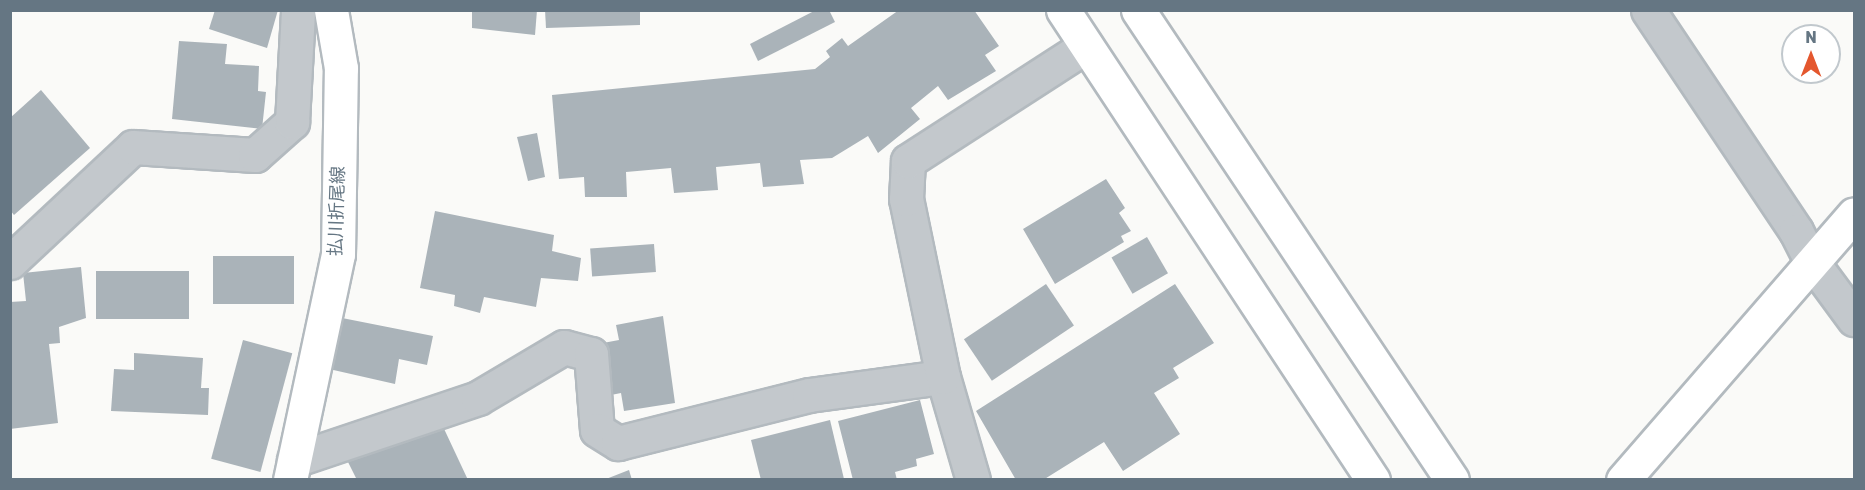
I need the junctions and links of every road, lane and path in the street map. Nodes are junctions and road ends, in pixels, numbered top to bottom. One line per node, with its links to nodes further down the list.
1 (298, 10): 8 (street)
2 (331, 10): 12 (street, 払川折尾線)
3 (1063, 10): 6 (street)
4 (1138, 10): 15 (street)
5 (1648, 10): 9 (street)
6 (1086, 46): 11 (street); 14 (street)
7 (1854, 214): 9 (street)
8 (10, 262)
9 (1812, 262): 10 (street); 16 (street)
10 (1854, 319)
11 (943, 377): 12 (street); 13 (street)
12 (292, 470)
13 (973, 480)
14 (1373, 480)
15 (1452, 480)
16 (1623, 480)

